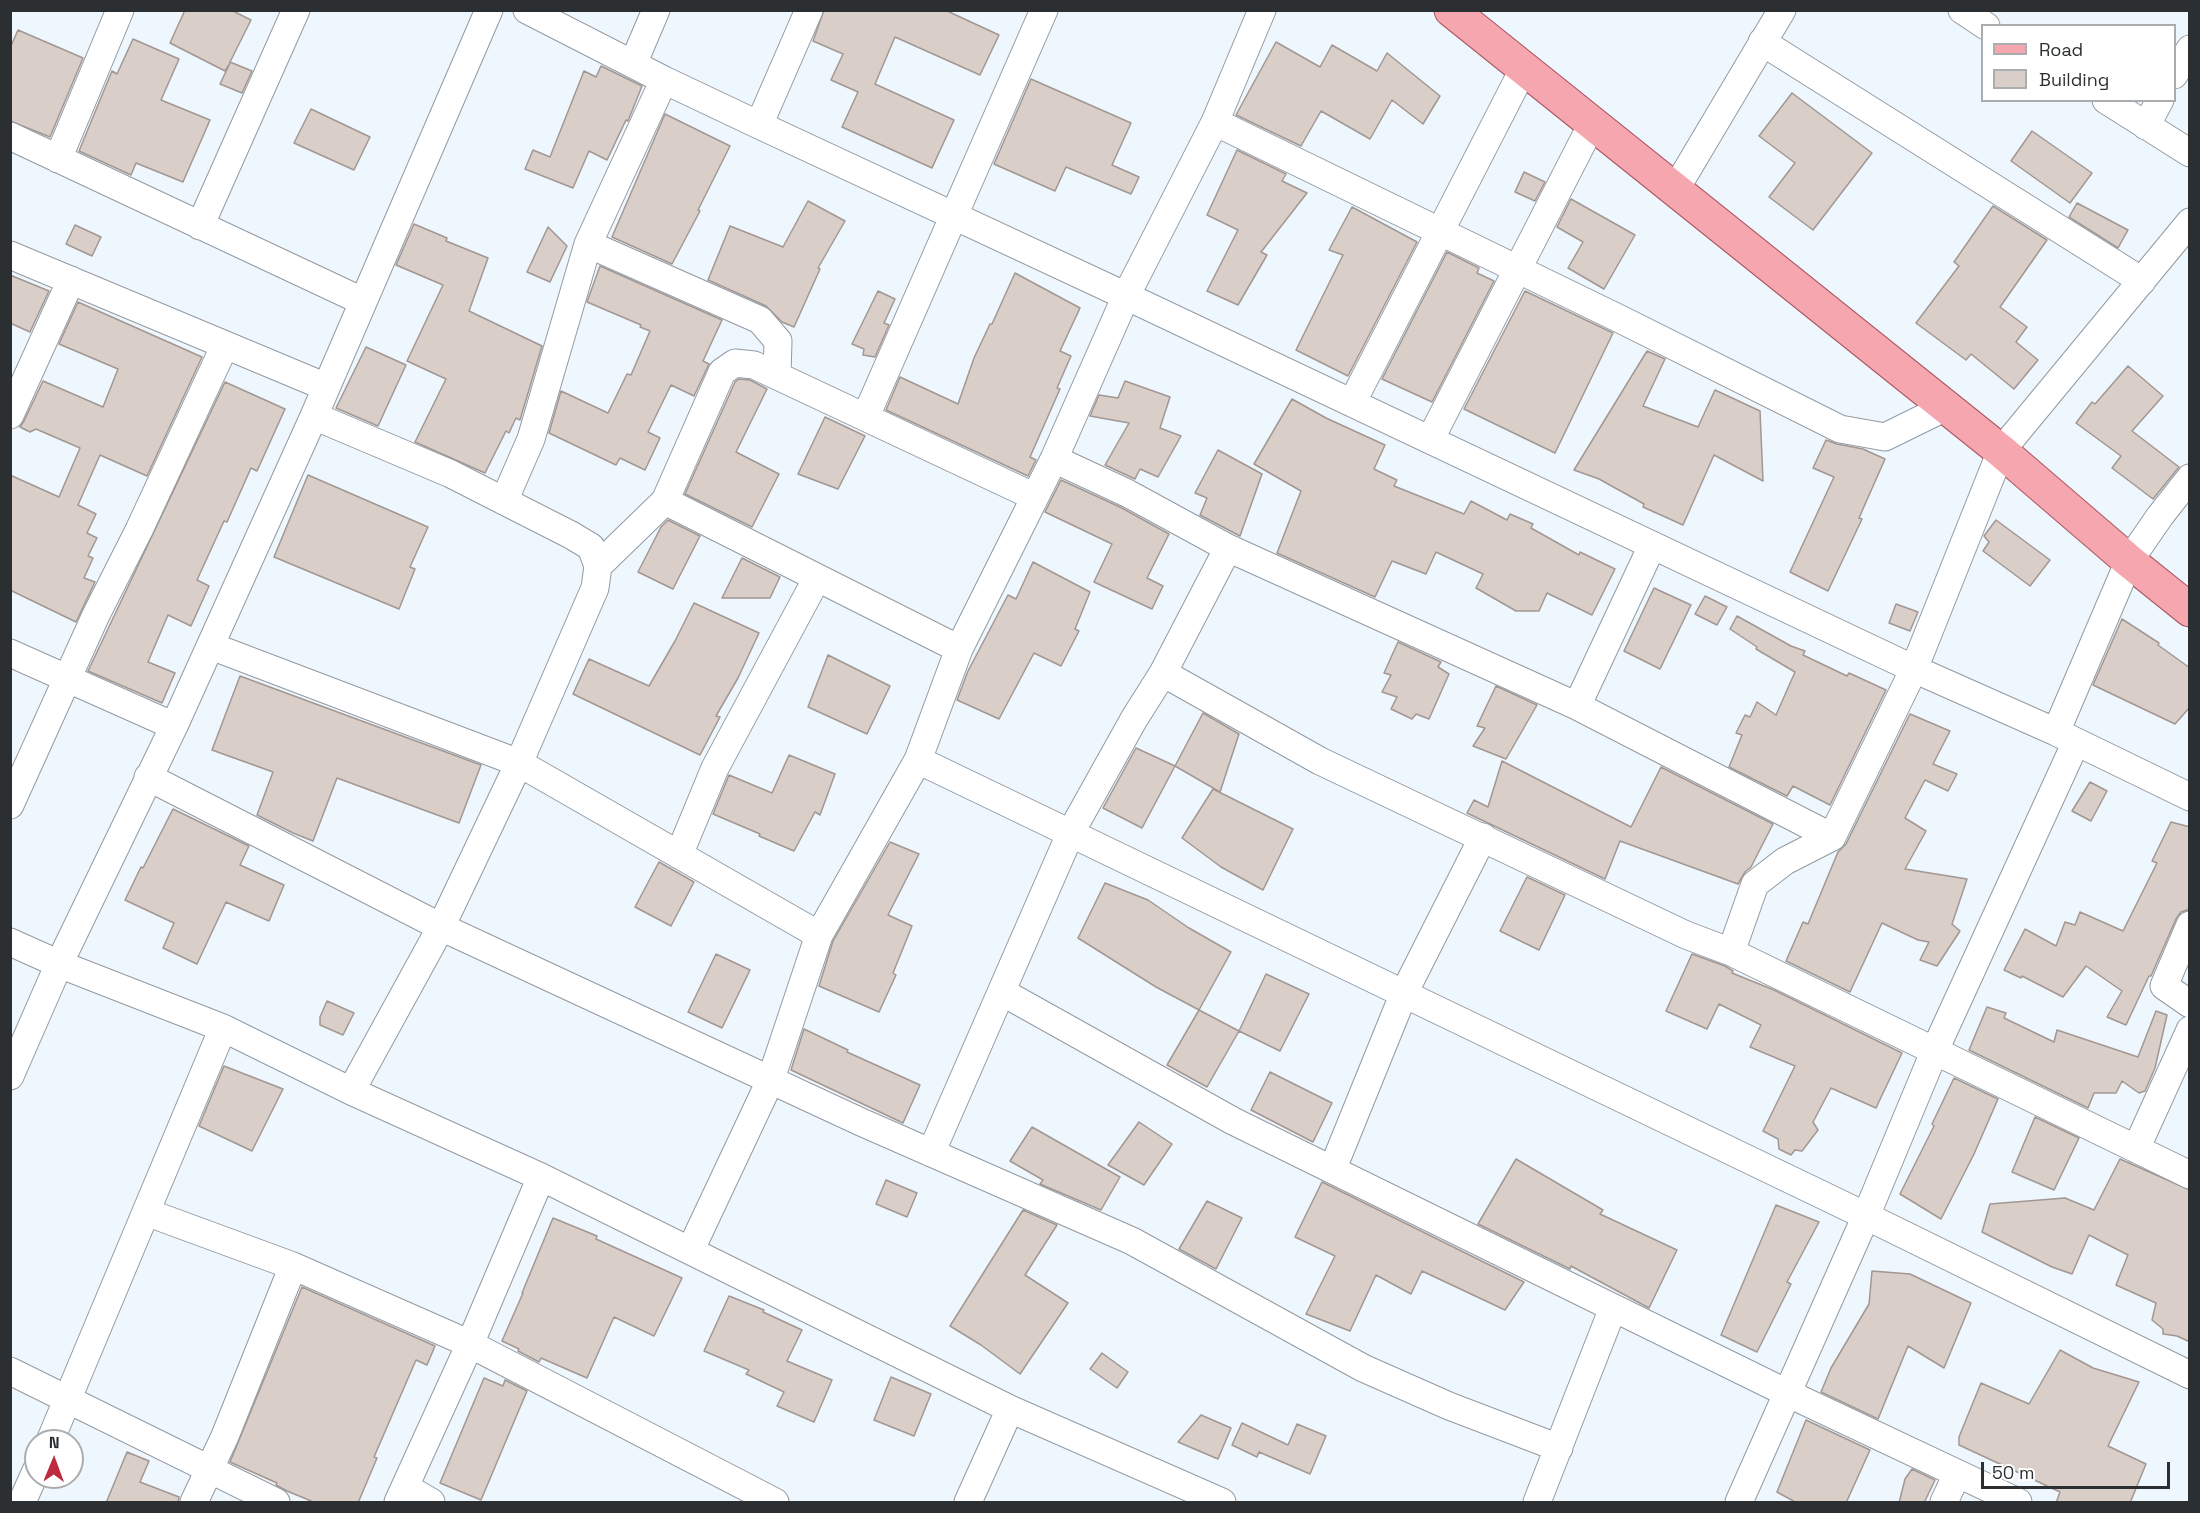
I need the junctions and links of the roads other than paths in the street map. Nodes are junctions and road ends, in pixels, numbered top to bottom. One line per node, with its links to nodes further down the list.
1 (120, 10): 27 (street)
2 (296, 10): 31 (street)
3 (489, 10): 39 (street)
4 (528, 10): 15 (street)
5 (656, 10): 15 (street)
6 (809, 10): 23 (street)
7 (1044, 10): 29 (street)
8 (1262, 10): 21 (street)
9 (1451, 10): 16 (main road)
10 (1782, 10): 13 (street)
11 (1962, 10): 12 (street)
12 (1983, 24)
13 (1762, 42): 28 (street); 37 (street)
14 (2190, 49): 17 (street)
15 (633, 64): 18 (street)
16 (1524, 68): 22 (main road); 32 (street)
17 (2176, 73)
18 (664, 80): 23 (street); 33 (street)
19 (2109, 102): 24 (street)
20 (2159, 102): 24 (street)
21 (1215, 122): 32 (street); 38 (street)
22 (1592, 124): 28 (main road); 35 (street)
23 (759, 125): 29 (street)
24 (2146, 126): 26 (street)
25 (10, 136): 27 (street)
26 (2190, 153)
27 (58, 159): 31 (street)
28 (1675, 190): 44 (main road)
29 (954, 217): 38 (street); 47 (street)
30 (2190, 222): 37 (street)
31 (200, 226): 39 (street)
32 (1442, 232): 35 (street); 43 (street)
33 (588, 244): 41 (street); 53 (street)
34 (10, 255): 36 (street)
35 (1518, 269): 44 (street); 48 (street)
36 (71, 280): 40 (street); 45 (street)
37 (2142, 281): 49 (street)
38 (1126, 296): 43 (street); 50 (street)
39 (362, 301): 42 (street)
40 (225, 345): 42 (street); 66 (street)
41 (777, 375): 47 (street); 54 (street)
42 (326, 387): 46 (street)
43 (1352, 404): 48 (street)
44 (1946, 407): 49 (main road)
45 (10, 415)
46 (314, 416): 53 (street); 61 (street)
47 (866, 416): 52 (street)
48 (1430, 440): 55 (street)
49 (2001, 451): 57 (main road); 64 (street)
50 (1054, 459): 52 (street); 56 (street)
51 (2190, 478): 57 (street)
52 (1035, 497): 62 (street)
53 (504, 501): 58 (street)
54 (665, 501): 58 (street); 59 (street)
55 (1652, 546): 64 (street); 67 (street)
56 (1228, 548): 65 (street); 67 (street)
57 (2129, 561): 60 (main road); 69 (street)
58 (598, 566): 71 (street)
59 (818, 578): 62 (street); 78 (street)
60 (2190, 610)
61 (211, 646): 68 (street); 71 (street)
62 (959, 649): 70 (street)
63 (10, 654): 66 (street)
64 (1914, 669): 69 (street); 77 (street)
65 (1162, 674): 75 (street); 76 (street)
66 (69, 679): 68 (street); 74 (street)
67 (1577, 706): 77 (street)
68 (174, 726): 72 (street)
69 (2066, 737): 73 (street); 90 (street)
70 (918, 760): 75 (street); 81 (street)
71 (519, 763): 78 (street); 80 (street)
72 (148, 777): 80 (street); 84 (street)
73 (2190, 797)
74 (10, 805)
75 (1071, 832): 85 (street); 86 (street)
76 (1483, 837): 83 (street); 86 (street)
77 (1832, 837): 83 (street)
78 (679, 855): 81 (street)
79 (2190, 925): 87 (street)
80 (441, 927): 92 (street); 93 (street)
81 (819, 935): 92 (street)
82 (10, 942): 84 (street)
83 (1731, 952): 90 (street)
84 (59, 964): 88 (street); 91 (street)
85 (1002, 992): 95 (street); 96 (street)
86 (1404, 993): 96 (street); 100 (street)
87 (2190, 1004)
88 (223, 1028): 93 (street); 99 (street)
89 (2190, 1030): 94 (street)
90 (1935, 1050): 94 (street); 100 (street)
91 (10, 1076)
92 (771, 1079): 95 (street); 101 (street)
93 (351, 1090): 98 (street)
94 (2136, 1149): 97 (street)
95 (931, 1153): 111 (street)
96 (1332, 1168): 103 (street)
97 (2190, 1175)
98 (541, 1177): 101 (street); 104 (street)
99 (146, 1212): 102 (street); 108 (street)
100 (1866, 1216): 106 (street); 107 (street)
101 (691, 1249): 109 (street)
102 (293, 1266): 104 (street); 112 (street)
103 (1613, 1308): 107 (street); 111 (street)
104 (471, 1344): 115 (street); 120 (street)
105 (10, 1371): 108 (street)
106 (2190, 1375)
107 (1787, 1393): 113 (street); 124 (street)
108 (68, 1399): 110 (street); 112 (street)
109 (1010, 1409): 121 (street); 122 (street)
110 (55, 1429)
111 (1558, 1448): 123 (street)
112 (209, 1470): 117 (street); 118 (street)
113 (1957, 1474): 125 (street); 126 (street)
114 (28, 1489): 116 (street)
115 (401, 1495): 119 (street)
116 (22, 1503)
117 (194, 1503)
118 (276, 1503)
119 (431, 1503)
120 (775, 1503)
121 (968, 1503)
122 (1222, 1503)
123 (1537, 1503)
124 (1739, 1503)
125 (1944, 1503)
126 (2018, 1503)

